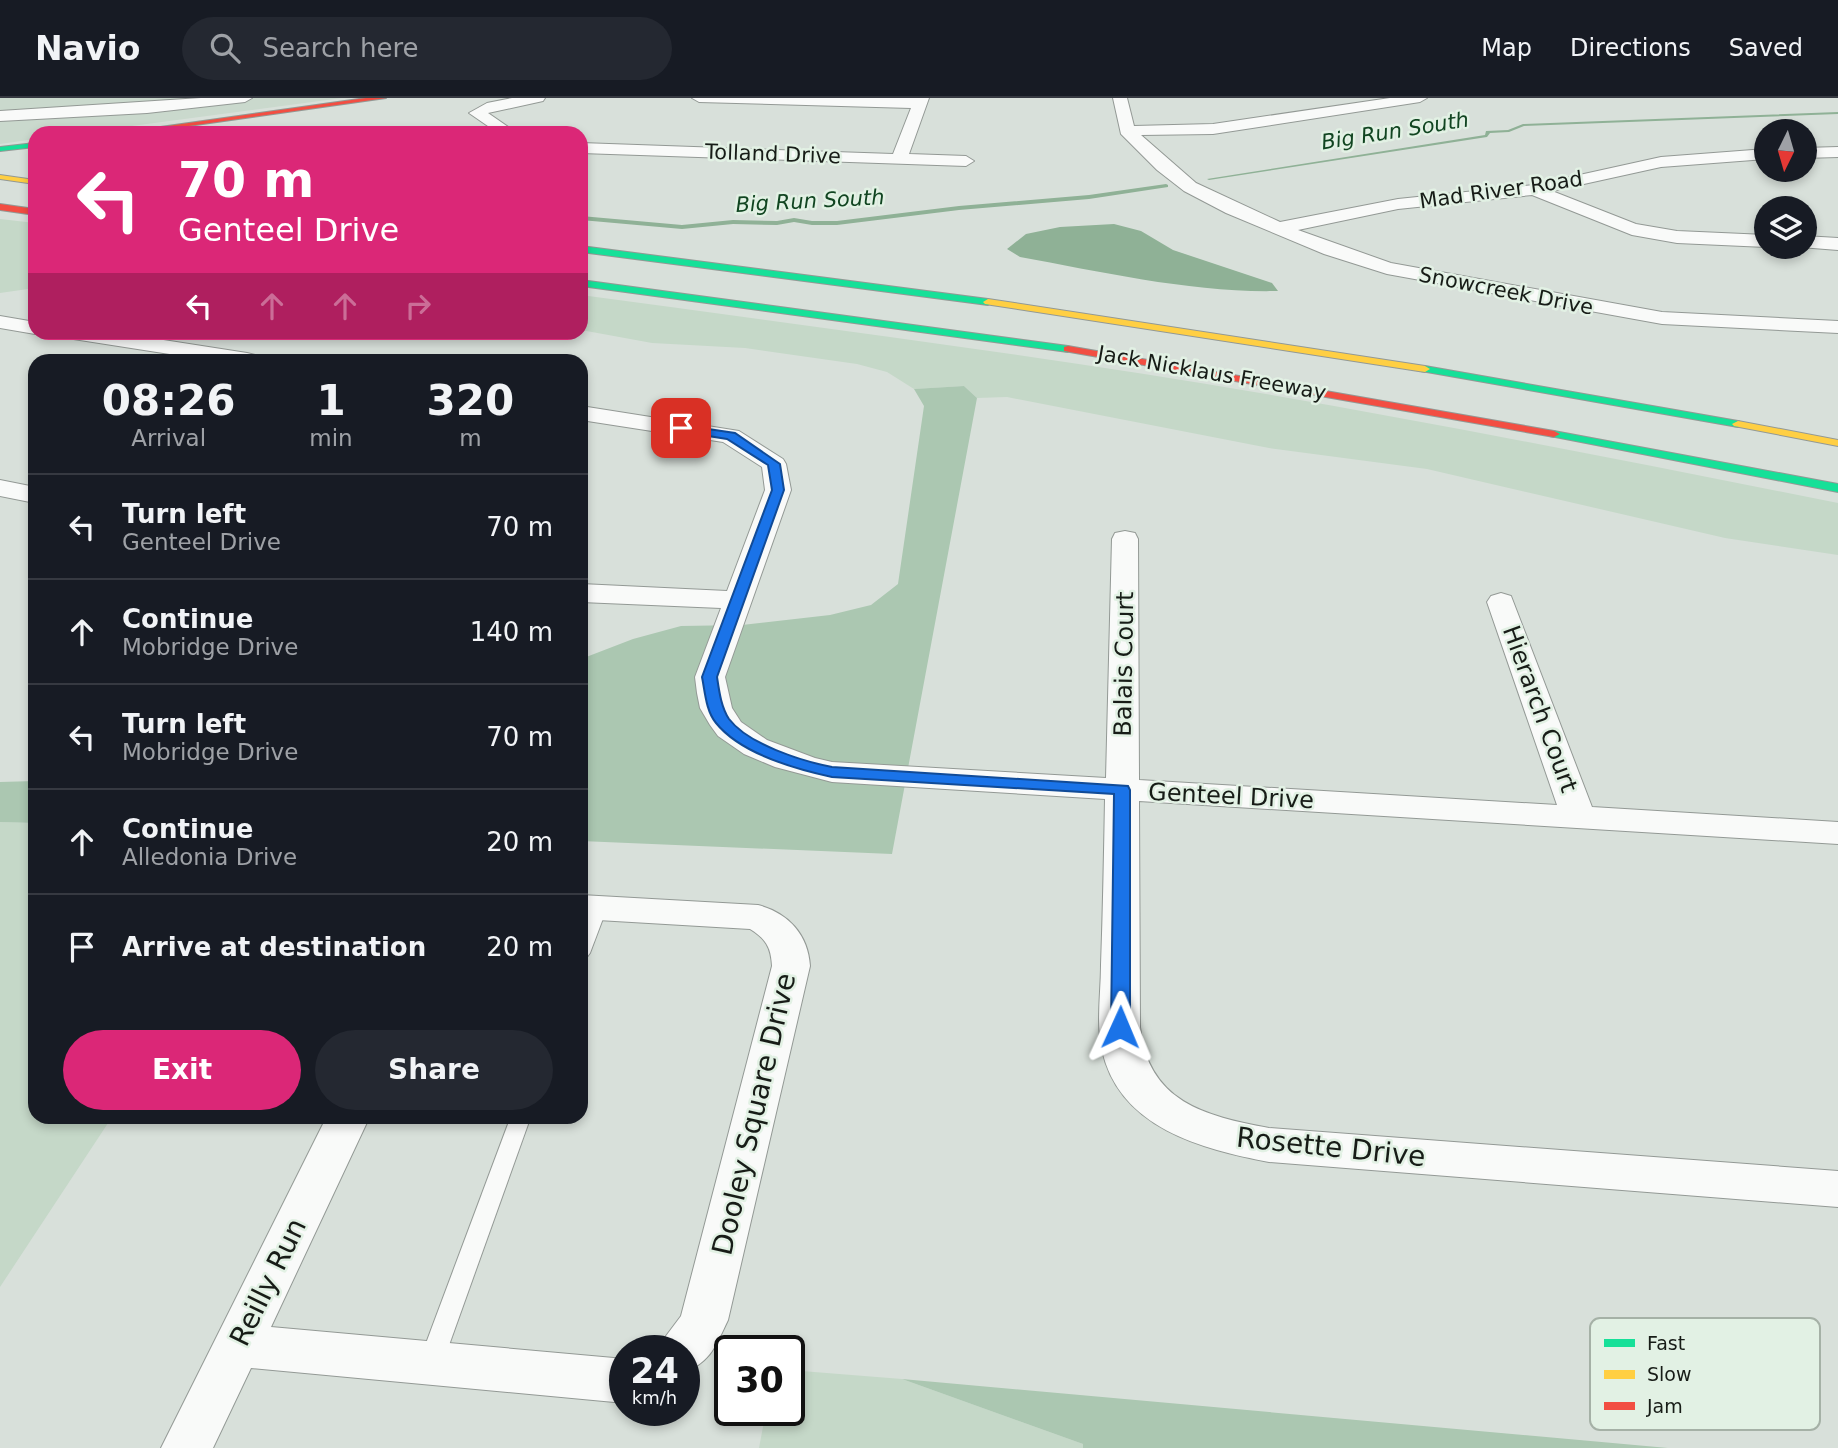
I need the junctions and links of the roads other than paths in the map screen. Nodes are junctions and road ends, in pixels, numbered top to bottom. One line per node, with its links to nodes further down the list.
1 (244, 98): 8 (street)
2 (382, 98): 10 (main road)
3 (538, 98): 11 (street)
4 (699, 98): 7 (street)
5 (1119, 98): 12 (street)
6 (1420, 98): 12 (street)
7 (921, 101): 19 (street)
8 (147, 103): 9 (street)
9 (0, 117)
10 (174, 126)
11 (496, 126)
12 (1127, 131): 26 (street, Snowcreek Drive)
13 (28, 146): 15 (main road)
14 (588, 148): 19 (street, Tolland Drive)
15 (6, 149)
16 (1838, 152): 17 (street)
17 (1817, 153)
18 (1754, 155): 23 (street, Mad River Road)
19 (899, 159): 20 (street, Tolland Drive)
20 (966, 161)
21 (0, 177): 22 (main road)
22 (28, 181)
23 (1534, 190): 26 (street, Mad River Road); 27 (street)
24 (0, 207): 25 (main road)
25 (28, 211)
26 (1279, 228): 34 (street, Snowcreek Drive)
27 (1754, 240)
28 (1817, 243): 29 (street)
29 (1838, 244)
30 (588, 250): 38 (main road, Jack Nicklaus Freeway)
31 (588, 284): 40 (main road, Jack Nicklaus Freeway)
32 (0, 322): 33 (street)
33 (28, 327)
34 (1838, 327)
35 (118, 340): 36 (street)
36 (208, 354)
37 (588, 414): 44 (street, Genteel Drive)
38 (1838, 443)
39 (0, 488): 41 (street)
40 (1838, 488)
41 (28, 494)
42 (1125, 539): 46 (street, Balais Court)
43 (588, 593): 44 (street)
44 (738, 600): 46 (street, Genteel Drive)
45 (1501, 602): 47 (street, Hierarch Court)
46 (1122, 790): 47 (street, Genteel Drive); 52 (street, Rosette Drive)
47 (1578, 817): 48 (street, Genteel Drive)
48 (1838, 833)
49 (589, 907): 53 (street, Dooley Square Drive)
50 (345, 1124): 54 (street, Reilly Run)
51 (518, 1124): 55 (lane)
52 (1838, 1189)
53 (696, 1335)
54 (237, 1345): 55 (street); 57 (street, Reilly Run)
55 (430, 1364): 56 (street)
56 (609, 1380)
57 (187, 1448)

